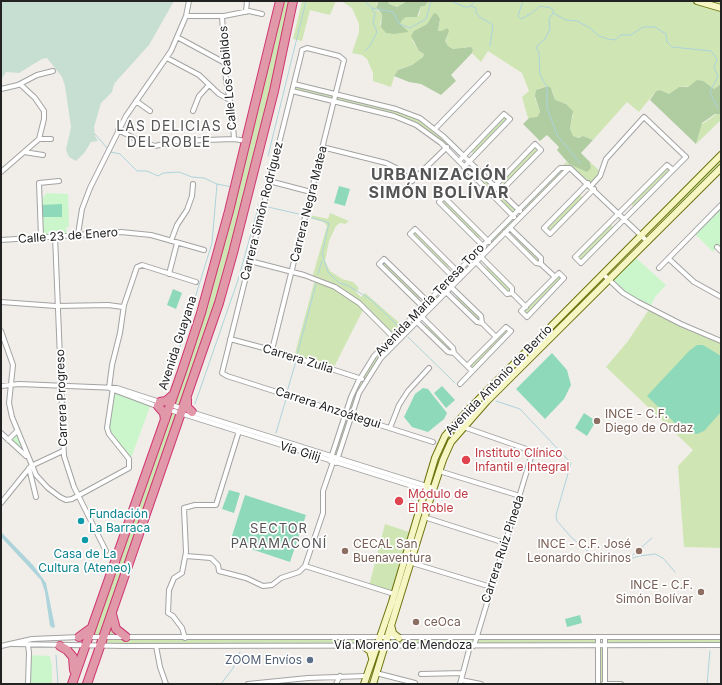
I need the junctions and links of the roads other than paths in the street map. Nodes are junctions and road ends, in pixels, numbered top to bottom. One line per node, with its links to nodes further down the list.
1 (189, 1): 9 (street)
2 (247, 1): 7 (street)
3 (280, 1): 33 (highway, Avenida Guayana)
4 (293, 1): 132 (highway)
5 (697, 1): 6 (street)
6 (721, 8)
7 (246, 12): 8 (street); 10 (street)
8 (262, 14)
9 (186, 16): 10 (street); 11 (street)
10 (222, 16): 14 (street, Calle Los Cabildos)
11 (177, 37): 13 (street); 14 (street)
12 (304, 49): 18 (street, Carrera Simón Rodríguez); 22 (street, Carrera Negra Matea)
13 (167, 58): 19 (street); 24 (street)
14 (225, 62): 23 (street, Calle Los Cabildos)
15 (53, 71): 17 (street)
16 (488, 74): 28 (street)
17 (20, 84): 20 (street); 30 (street)
18 (294, 84): 21 (street, Carrera Simón Rodríguez); 22 (street)
19 (209, 85): 23 (street); 27 (street)
20 (1, 89)
21 (292, 91): 25 (street); 49 (street, Carrera Simón Rodríguez)
22 (336, 94): 25 (street, Carrera Negra Matea); 28 (street)
23 (228, 99): 32 (street, Calle Los Cabildos)
24 (136, 101): 26 (street); 29 (street)
25 (334, 101): 35 (street, Carrera Negra Matea); 36 (street)
26 (150, 111)
27 (193, 111)
28 (435, 128): 34 (street)
29 (118, 130): 32 (street); 66 (street)
30 (39, 139): 31 (street); 37 (street)
31 (51, 139)
32 (234, 139): 33 (street)
33 (246, 141): 129 (highway, Avenida Guayana)
34 (451, 144): 36 (street); 40 (street)
35 (322, 146): 36 (street); 53 (street, Carrera Negra Matea)
36 (446, 148): 41 (street)
37 (24, 152): 38 (street); 47 (street)
38 (43, 155)
39 (721, 155): 68 (street, Avenida Antonio de Berrío)
40 (464, 156): 41 (street); 42 (street); 42 (street)
41 (459, 161): 43 (street)
42 (469, 161): 43 (street); 51 (street)
43 (464, 166): 54 (street)
44 (569, 168): 52 (street); 58 (street, Avenida María Teresa Toro); 59 (street, Avenida María Teresa Toro)
45 (721, 168): 74 (street, Avenida Antonio de Berrío)
46 (673, 170): 52 (street); 60 (street); 62 (street)
47 (1, 172)
48 (59, 181): 69 (street)
49 (269, 181): 53 (street); 83 (street, Carrera Simón Rodríguez)
50 (193, 184): 72 (street)
51 (494, 186): 54 (street); 55 (street); 55 (street)
52 (591, 186): 52 (street); 60 (street)
53 (311, 192): 88 (street, Carrera Negra Matea)
54 (489, 192): 56 (street)
55 (500, 192): 56 (street); 58 (street)
56 (495, 197): 61 (street)
57 (721, 205): 82 (street)
58 (519, 210): 59 (street); 61 (street, Avenida María Teresa Toro)
59 (523, 214): 63 (street, Avenida María Teresa Toro)
60 (619, 214): 62 (street); 62 (street)
61 (513, 215): 63 (street); 71 (street, Avenida María Teresa Toro)
62 (625, 219): 68 (street)
63 (517, 220): 64 (street, Avenida María Teresa Toro)
64 (510, 228): 65 (street, Avenida María Teresa Toro); 85 (street)
65 (505, 232): 75 (street, Avenida María Teresa Toro); 85 (street)
66 (78, 234): 67 (street, Calle 23 de Enero); 72 (street, Calle 23 de Enero)
67 (55, 236): 69 (street, Calle 23 de Enero); 101 (street, Carrera Progreso)
68 (641, 236): 74 (street); 90 (street, Avenida Antonio de Berrío)
69 (41, 237): 70 (street, Calle 23 de Enero)
70 (1, 240)
71 (488, 240): 75 (street); 76 (street, Avenida María Teresa Toro); 76 (street)
72 (171, 241): 73 (street, Calle 23 de Enero)
73 (177, 242): 78 (street, Calle 23 de Enero); 89 (street)
74 (648, 242): 93 (street, Avenida Antonio de Berrío)
75 (492, 245): 79 (street, Avenida María Teresa Toro)
76 (483, 246): 79 (street); 87 (street, Avenida María Teresa Toro)
77 (717, 247): 80 (street)
78 (204, 250)
79 (487, 250): 81 (street, Avenida María Teresa Toro)
80 (721, 251)
81 (481, 257): 84 (street, Avenida María Teresa Toro); 97 (street)
82 (669, 259): 86 (street); 98 (street)
83 (250, 262): 88 (street); 113 (street, Carrera Simón Rodríguez)
84 (476, 262): 95 (street, Avenida María Teresa Toro); 97 (street)
85 (541, 264): 92 (street)
86 (659, 268)
87 (457, 271): 91 (street, Avenida María Teresa Toro); 91 (street)
88 (292, 272): 111 (street); 116 (street, Carrera Negra Matea)
89 (169, 274): 94 (street); 103 (street)
90 (603, 274): 93 (street); 136 (street, Avenida Antonio de Berrío)
91 (452, 276): 99 (street, Avenida María Teresa Toro)
92 (555, 277): 104 (street); 104 (street)
93 (609, 280): 115 (street); 137 (street, Avenida Antonio de Berrío)
94 (196, 282)
95 (451, 287): 96 (street, Avenida María Teresa Toro); 109 (street)
96 (446, 292): 106 (street, Avenida María Teresa Toro); 109 (street)
97 (512, 293): 104 (street)
98 (721, 297)
99 (427, 301): 102 (street, Avenida María Teresa Toro); 102 (street)
100 (1, 302): 101 (street)
101 (59, 306): 103 (street); 127 (street, Carrera Progreso)
102 (422, 306): 105 (street, Avenida María Teresa Toro)
103 (123, 307): 128 (street)
104 (526, 307)
105 (417, 312): 106 (street); 107 (street, Avenida María Teresa Toro)
106 (422, 316): 108 (street, Avenida María Teresa Toro); 117 (street)
107 (412, 317): 108 (street); 111 (street, Avenida María Teresa Toro)
108 (416, 321): 114 (street, Avenida María Teresa Toro); 117 (street)
109 (482, 323): 112 (street)
110 (1, 331): 125 (street)
111 (393, 336): 114 (street); 122 (street, Avenida María Teresa Toro)
112 (496, 337): 118 (street); 120 (street)
113 (230, 339): 116 (street, Carrera Zulia); 121 (street, Carrera Simón Rodríguez)
114 (397, 341): 123 (street, Avenida María Teresa Toro)
115 (721, 341)
116 (272, 350): 122 (street, Carrera Zulia)
117 (454, 353): 118 (street)
118 (467, 366): 120 (street)
119 (429, 368): 138 (street)
120 (472, 371): 124 (street)
121 (223, 374): 133 (street, Carrera Anzoátegui)
122 (360, 378): 123 (street, Carrera Zulia); 133 (street, Avenida María Teresa Toro)
123 (366, 380): 134 (street, Avenida María Teresa Toro)
124 (460, 384)
125 (12, 385): 126 (street, Vía Gilij); 127 (street, Vía Gilij); 140 (street)
126 (1, 386)
127 (61, 386): 128 (street, Vía Gilij); 144 (street, Carrera Progreso)
128 (111, 389): 130 (street, Vía Gilij); 151 (street)
129 (175, 393): 130 (highway); 131 (highway, Avenida Guayana)
130 (159, 404): 131 (street, Vía Gilij); 135 (highway)
131 (169, 407): 132 (street, Vía Gilij); 135 (highway, Avenida Guayana)
132 (185, 414): 139 (street, Vía Gilij); 163 (highway)
133 (345, 414): 134 (street, Carrera Anzoátegui); 146 (street, Avenida María Teresa Toro)
134 (351, 416): 138 (street, Carrera Anzoátegui); 146 (street, Avenida María Teresa Toro)
135 (165, 420): 165 (highway, Avenida Guayana)
136 (454, 424): 137 (street); 149 (street, Avenida Antonio de Berrío)
137 (462, 427): 148 (street, Avenida Antonio de Berrío); 152 (street, Carrera Ruiz Pineda)
138 (390, 428): 143 (street, Carrera Anzoátegui)
139 (239, 430): 146 (street, Vía Gilij); 158 (street)
140 (17, 431): 142 (street); 145 (street)
141 (1, 434): 142 (street)
142 (8, 440): 145 (street)
143 (433, 442)
144 (63, 451): 147 (street); 151 (street, Carrera Progreso)
145 (28, 457): 147 (street)
146 (334, 460): 149 (street, Vía Gilij); 160 (street)
147 (30, 467): 151 (street); 153 (street); 154 (street)
148 (439, 471): 150 (street, Avenida Antonio de Berrío); 152 (street)
149 (426, 488): 150 (street, Vía Gilij); 159 (street, Avenida Antonio de Berrío)
150 (433, 490): 155 (street, Avenida Antonio de Berrío)
151 (78, 496): 157 (street, Carrera Progreso)
152 (520, 496): 156 (street, Carrera Ruiz Pineda)
153 (36, 497)
154 (1, 503)
155 (424, 517): 156 (street); 159 (street, Avenida Antonio de Berrío)
156 (505, 542): 161 (street, Carrera Ruiz Pineda)
157 (106, 550)
158 (186, 556): 160 (street); 174 (street)
159 (407, 561): 161 (street); 162 (street, Avenida Antonio de Berrío); 164 (street, Avenida Antonio de Berrío)
160 (305, 566): 162 (street)
161 (491, 587): 178 (street, Carrera Ruiz Pineda)
162 (394, 594): 175 (street, Avenida Antonio de Berrío)
163 (112, 613): 166 (highway); 173 (highway)
164 (391, 624): 176 (street, Avenida Antonio de Berrío); 177 (street)
165 (92, 627): 171 (highway); 172 (highway, Avenida Guayana)
166 (126, 637): 173 (street, Vía Moreno de Mendoza); 174 (street, Vía Moreno de Mendoza)
167 (275, 637): 174 (street, Vía Moreno de Mendoza); 175 (street, Vía Moreno de Mendoza); 192 (street)
168 (598, 637): 169 (street, Vía Moreno de Mendoza); 178 (street, Vía Moreno de Mendoza); 184 (street)
169 (605, 637): 170 (street, Vía Moreno de Mendoza); 185 (street)
170 (721, 637)
171 (79, 638): 172 (street, Vía Moreno de Mendoza); 179 (street, Vía Moreno de Mendoza)
172 (88, 638): 173 (street, Vía Moreno de Mendoza); 189 (highway, Avenida Guayana)
173 (103, 638): 190 (highway)
174 (185, 638)
175 (379, 638): 176 (street, Vía Moreno de Mendoza); 182 (street, Avenida Antonio de Berrío)
176 (387, 638): 177 (street, Vía Moreno de Mendoza); 183 (street, Avenida Antonio de Berrío)
177 (399, 638): 178 (street, Vía Moreno de Mendoza)
178 (476, 638): 193 (street, Carrera Ruiz Pineda)
179 (10, 644): 180 (street, Vía Moreno de Mendoza); 187 (street, Vía Moreno de Mendoza)
180 (28, 645): 188 (street, Vía Moreno de Mendoza); 202 (street)
181 (362, 645): 182 (street, Vía Moreno de Mendoza); 192 (street, Vía Moreno de Mendoza); 194 (street)
182 (377, 645): 183 (street, Vía Moreno de Mendoza); 194 (street, Avenida Antonio de Berrío)
183 (384, 645): 193 (street, Vía Moreno de Mendoza); 195 (street, Avenida Antonio de Berrío)
184 (598, 645): 185 (street, Vía Moreno de Mendoza); 193 (street, Vía Moreno de Mendoza); 211 (street)
185 (605, 645): 186 (street, Vía Moreno de Mendoza); 212 (street)
186 (721, 645)
187 (1, 646)
188 (60, 646): 189 (street, Vía Moreno de Mendoza); 200 (highway)
189 (85, 646): 190 (street, Vía Moreno de Mendoza); 200 (highway, Avenida Guayana)
190 (100, 646): 191 (street, Vía Moreno de Mendoza); 203 (highway)
191 (156, 646): 192 (street, Vía Moreno de Mendoza); 204 (street)
192 (275, 646)
193 (472, 646): 196 (street, Carrera Ruiz Pineda)
194 (372, 658): 199 (street, Avenida Antonio de Berrío)
195 (376, 673): 208 (street, Avenida Antonio de Berrío); 209 (street)
196 (463, 673): 197 (street); 201 (street, Carrera Ruiz Pineda)
197 (421, 674)
198 (340, 676): 199 (street); 205 (street); 206 (street)
199 (366, 676): 207 (street, Avenida Antonio de Berrío)
200 (73, 681)
201 (461, 682): 210 (street)
202 (28, 684)
203 (87, 684)
204 (166, 684)
205 (248, 684)
206 (336, 684)
207 (364, 684)
208 (372, 684)
209 (415, 684)
210 (481, 684)
211 (598, 684): 212 (street)
212 (605, 684): 213 (street)
213 (621, 684)

